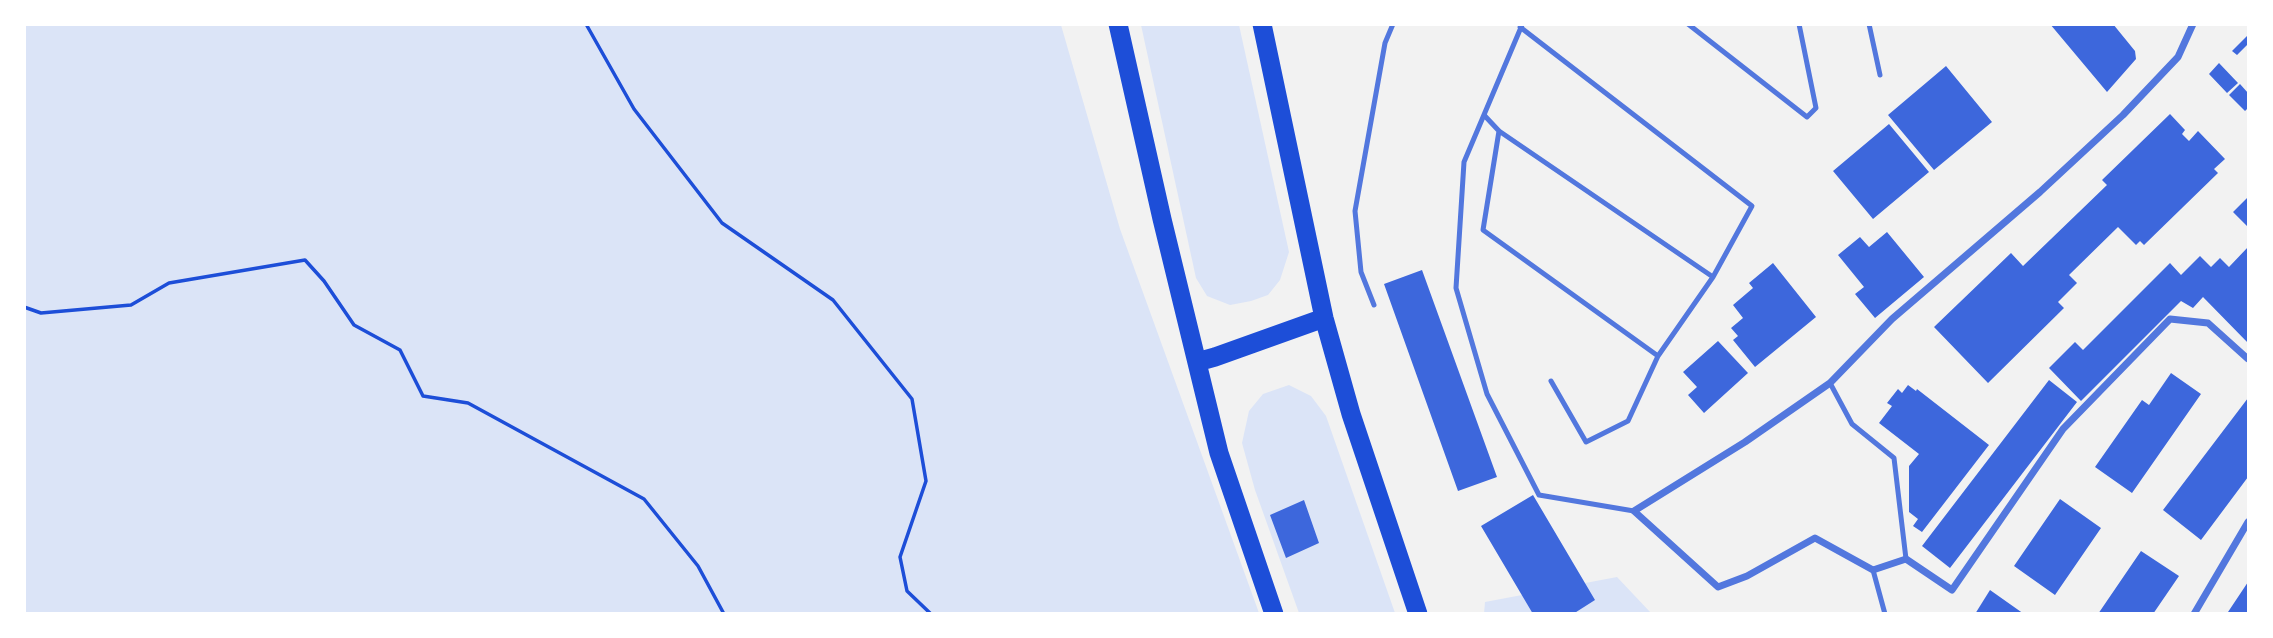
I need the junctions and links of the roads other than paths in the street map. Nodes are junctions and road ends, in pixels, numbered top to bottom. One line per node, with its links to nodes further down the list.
1 (1118, 24): 17 (highway)
2 (1262, 24): 14 (highway)
3 (1392, 24): 13 (lane)
4 (1688, 24): 5 (lane)
5 (1799, 24)
6 (1869, 24): 9 (lane)
7 (2193, 24): 19 (street)
8 (1521, 26): 10 (lane); 12 (lane)
9 (1880, 75)
10 (1484, 115): 11 (lane); 20 (lane)
11 (1499, 131): 12 (lane); 15 (lane)
12 (1713, 277): 15 (lane)
13 (1374, 305)
14 (1324, 318): 17 (highway); 25 (highway)
15 (1658, 356): 18 (lane)
16 (2249, 359): 22 (street)
17 (1197, 362): 24 (highway)
18 (1551, 381)
19 (1830, 383): 20 (street); 22 (lane)
20 (1634, 511): 23 (street)
21 (2249, 523): 27 (street)
22 (1906, 559): 23 (street)
23 (1873, 570): 26 (lane)
24 (1273, 614)
25 (1418, 614)
26 (1885, 614)
27 (2194, 614)

